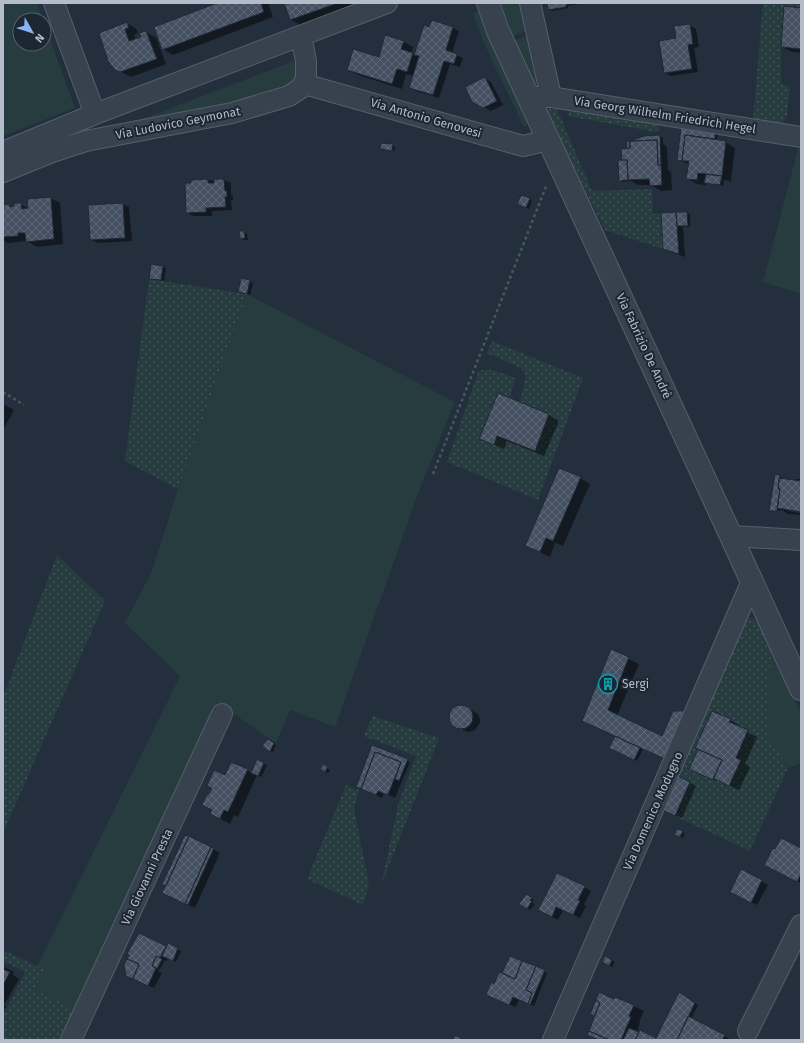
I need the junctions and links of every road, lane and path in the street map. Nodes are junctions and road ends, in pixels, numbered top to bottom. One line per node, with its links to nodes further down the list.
1 (54, 3): 9 (street)
2 (387, 3): 5 (street)
3 (488, 3): 7 (street, Via Fabrizio De Andrè)
4 (530, 3): 8 (street)
5 (301, 36): 6 (street); 9 (street)
6 (304, 84): 10 (street, Via Antonio Genovesi); 14 (street, Via Ludovico Geymonat)
7 (528, 97): 8 (street, Via Georg Wilhelm Friedrich Hegel); 10 (street, Via Fabrizio De Andrè)
8 (551, 97): 11 (street, Via Georg Wilhelm Friedrich Hegel)
9 (95, 114): 12 (street)
10 (546, 137): 13 (street, Via Fabrizio De Andrè)
11 (801, 137)
12 (3, 152)
13 (560, 166): 17 (path); 18 (street, Via Fabrizio De Andrè)
14 (3, 172)
15 (3, 392): 16 (path)
16 (24, 406)
17 (433, 474)
18 (731, 536): 19 (street); 20 (street, Via Fabrizio De Andrè)
19 (801, 540)
20 (752, 581): 21 (street, Via Fabrizio De Andrè); 26 (street, Via Domenico Modugno)
21 (801, 690)
22 (222, 714): 25 (street, Via Giovanni Presta)
23 (801, 925): 24 (street)
24 (748, 1031)
25 (71, 1040)
26 (553, 1040)

